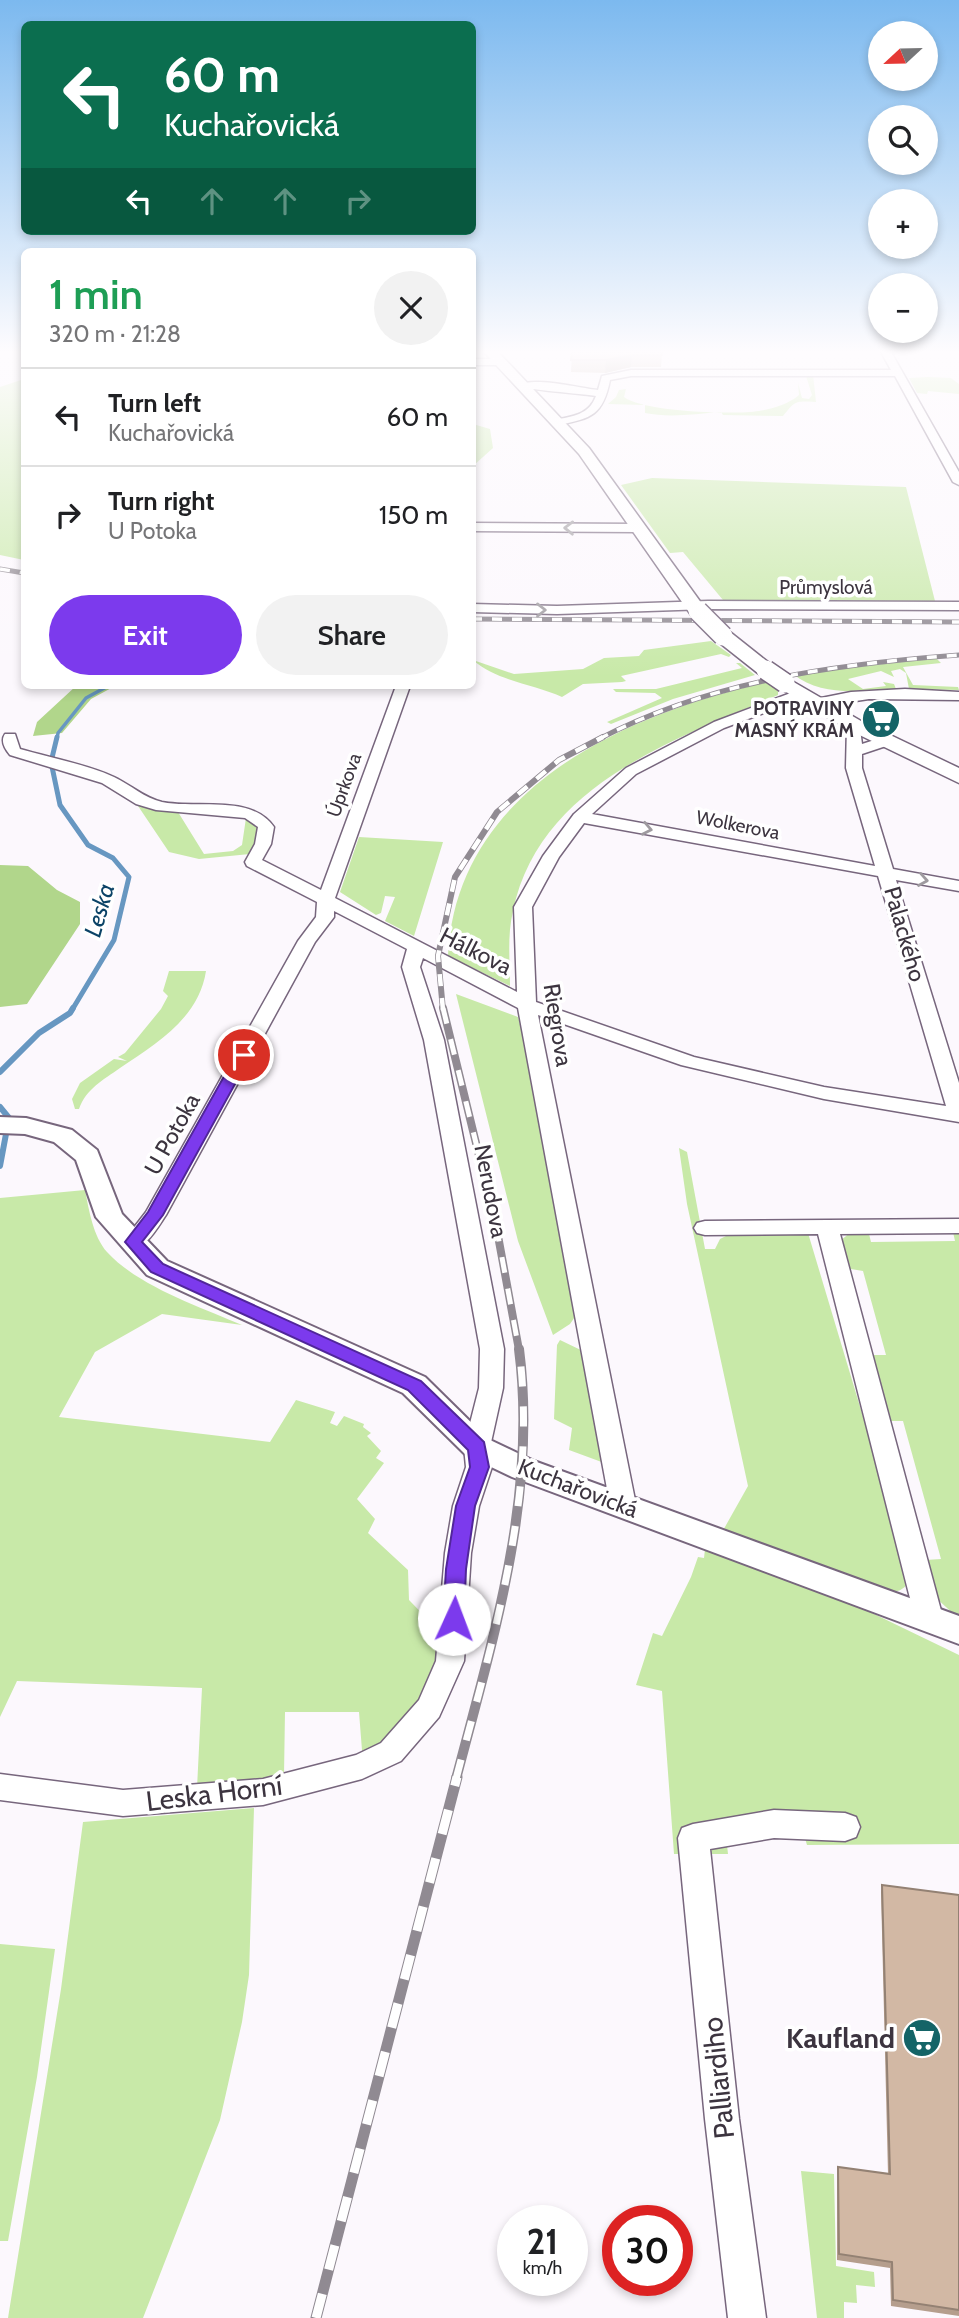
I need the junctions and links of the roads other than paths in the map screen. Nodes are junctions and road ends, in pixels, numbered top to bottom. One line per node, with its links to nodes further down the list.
1 (589, 460): 5 (main road)
2 (946, 460): 3 (street)
3 (959, 482)
4 (476, 527): 5 (street, one-way to 4)
5 (638, 528): 8 (main road)
6 (959, 606): 8 (street, Průmyslová)
7 (476, 608): 8 (street, Průmyslová, one-way to 8)
8 (696, 608): 10 (main road, bridge)
9 (402, 689): 20 (street, Úprkova)
10 (801, 693): 11 (street, Riegrova); 12 (main road); 17 (street, Riegrova)
11 (959, 696)
12 (855, 725): 14 (main road); 15 (street, Palackého)
13 (10, 737): 20 (street, Hálkova)
14 (887, 741): 15 (street); 16 (main road)
15 (853, 752): 18 (street, Palackého)
16 (959, 776)
17 (580, 817): 18 (street, Wolkerova, one-way to 18); 22 (street, Riegrova)
18 (888, 874): 19 (street, Wolkerova, one-way to 19); 23 (street, Palackého)
19 (959, 886)
20 (326, 899): 21 (street, Hálkova); 28 (street, U Potoka)
21 (416, 948): 22 (street, Hálkova); 29 (street, Nerudova)
22 (527, 1005): 23 (street, Hálkova); 30 (street, Riegrova)
23 (959, 1114)
24 (13, 1126): 28 (street, Kuchařovická)
25 (959, 1226): 27 (street)
26 (705, 1228): 27 (street)
27 (827, 1228): 31 (street)
28 (133, 1242): 29 (street, Kuchařovická)
29 (477, 1447): 30 (street, Kuchařovická); 33 (street, Leska Horní)
30 (622, 1505): 31 (street, Kuchařovická)
31 (929, 1618): 32 (street, Kuchařovická)
32 (959, 1630)
33 (0, 1787)
34 (845, 1827): 35 (street, Palliardiho)
35 (747, 2318)

